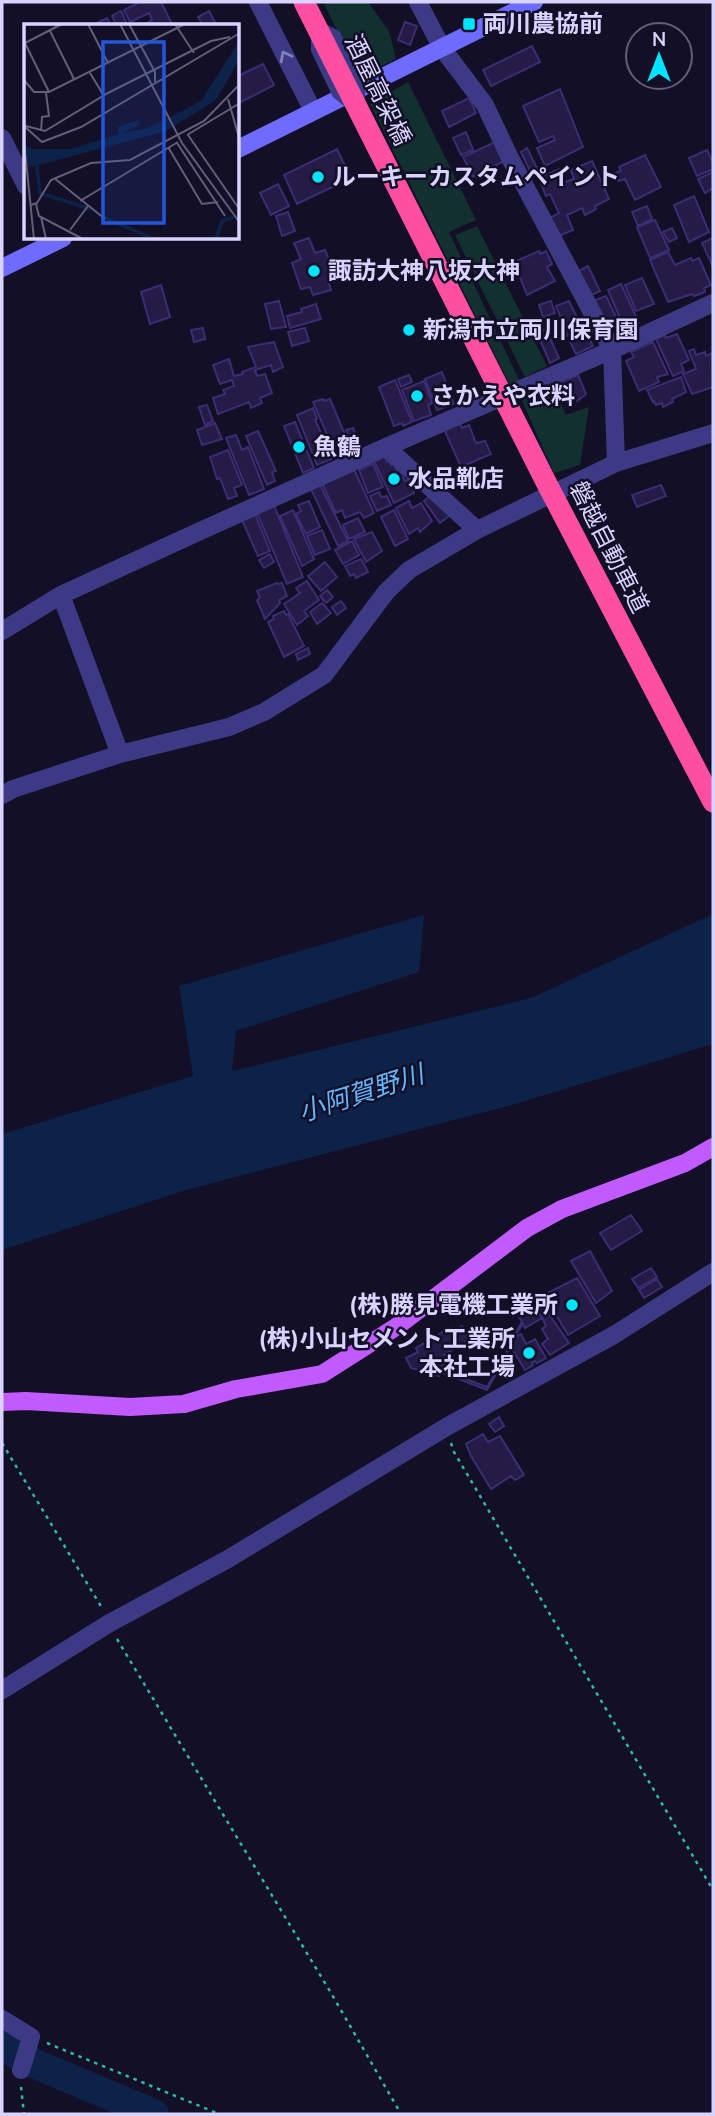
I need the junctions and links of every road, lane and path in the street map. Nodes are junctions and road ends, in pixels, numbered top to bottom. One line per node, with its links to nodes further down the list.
1 (258, 2): 6 (street, one-way to 1)
2 (304, 2): 13 (highway, 酒屋高架橋, bridge)
3 (418, 2): 5 (street)
4 (534, 2): 5 (main road)
5 (442, 48): 6 (main road); 14 (street)
6 (313, 111): 8 (main road)
7 (2, 138): 9 (street)
8 (240, 148)
9 (24, 182)
10 (55, 240): 11 (main road)
11 (2, 268)
12 (713, 303): 14 (street)
13 (461, 315): 23 (highway, 磐越自動車道, bridge)
14 (612, 350): 16 (street); 17 (street)
15 (713, 433): 17 (street)
16 (386, 447): 18 (street); 19 (street)
17 (616, 463): 18 (street)
18 (477, 530): 21 (street)
19 (61, 595): 20 (street); 21 (street)
20 (4, 624)
21 (120, 754): 22 (street)
22 (2, 795)
23 (713, 802)
24 (713, 1147): 26 (main road)
25 (713, 1272): 27 (street)
26 (2, 1402)
27 (447, 1426): 29 (street); 31 (path)
28 (2, 1443): 29 (path)
29 (108, 1624): 30 (street); 37 (path)
30 (2, 1690)
31 (713, 1890)
32 (2, 2019): 33 (street)
33 (30, 2041): 34 (street); 36 (path)
34 (21, 2070): 35 (path)
35 (24, 2114)
36 (219, 2114)
37 (401, 2114)

